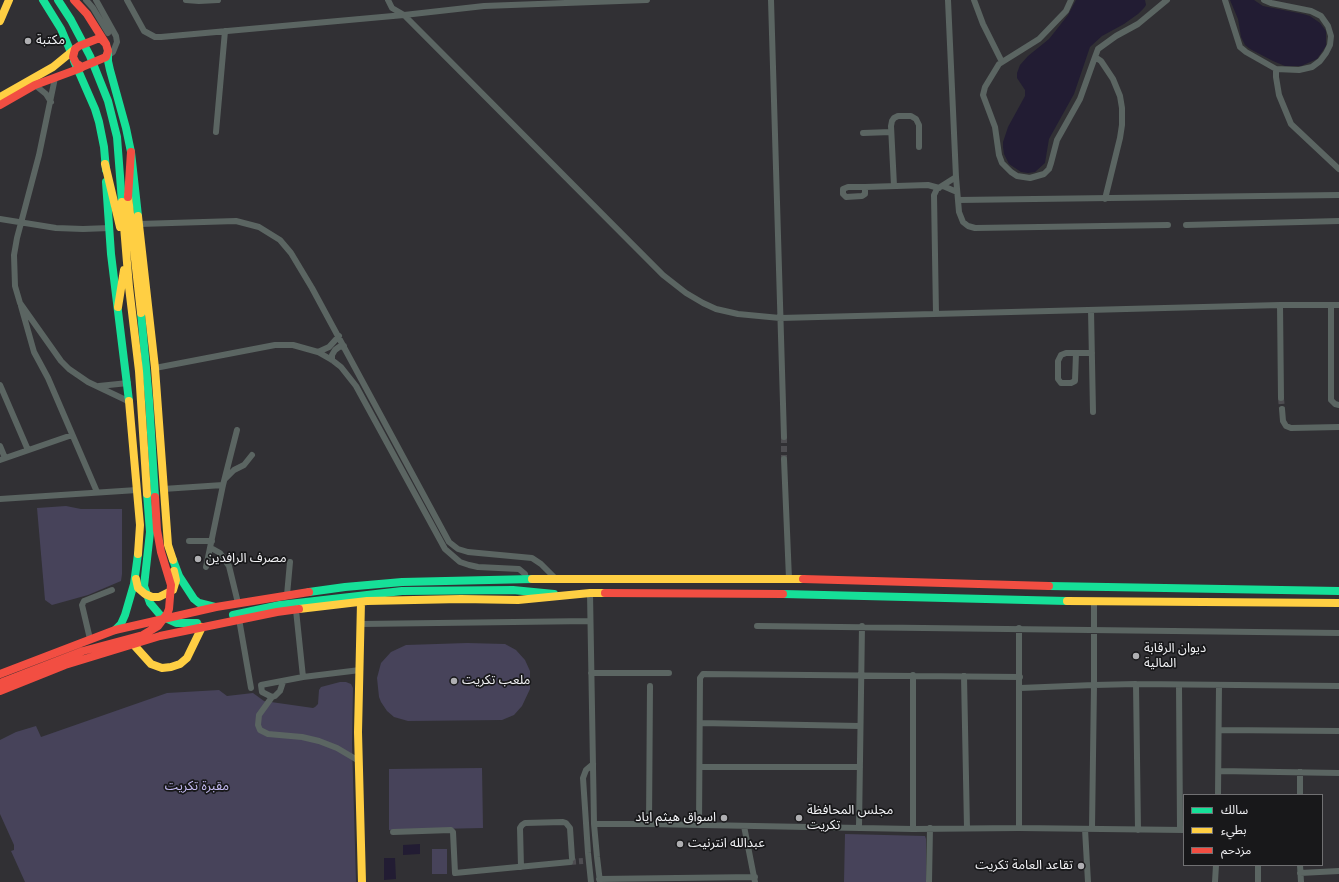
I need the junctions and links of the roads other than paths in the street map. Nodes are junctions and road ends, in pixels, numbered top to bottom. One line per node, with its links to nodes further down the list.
1 (9, 0): 20 (main road)
2 (43, 0): 23 (main road)
3 (58, 0): 37 (main road)
4 (74, 0): 22 (main road)
5 (86, 0): 22 (street)
6 (96, 0): 22 (street)
7 (127, 0): 21 (street)
8 (186, 0): 9 (street)
9 (218, 0)
10 (388, 0): 19 (street)
11 (647, 0): 19 (street)
12 (771, 0): 67 (street)
13 (948, 0): 41 (street)
14 (974, 0): 25 (street)
15 (1071, 0): 25 (street)
16 (1167, 0): 24 (street)
17 (1225, 0): 27 (street)
18 (1264, 0): 27 (street)
19 (404, 16): 21 (street); 67 (street)
20 (0, 21)
21 (224, 31): 33 (street)
22 (106, 44): 23 (main road); 26 (main road); 38 (main road)
23 (73, 55): 26 (main road); 30 (main road)
24 (1095, 57): 25 (street); 48 (street)
25 (1002, 62)
26 (82, 68): 28 (main road); 39 (main road)
27 (1276, 69): 40 (street)
28 (55, 78): 29 (main road); 31 (street)
29 (35, 86): 31 (street); 32 (main road)
30 (0, 97)
31 (51, 102): 52 (street)
32 (0, 105)
33 (216, 132)
34 (892, 132): 35 (street); 36 (street); 42 (street)
35 (863, 133)
36 (919, 147)
37 (118, 150): 47 (main road); 57 (main road)
38 (131, 152): 47 (main road); 53 (main road)
39 (105, 164): 56 (main road); 57 (main road)
40 (1339, 169)
41 (956, 177): 44 (street); 45 (street)
42 (894, 186): 43 (street); 44 (street)
43 (865, 187)
44 (941, 187): 45 (street); 66 (street)
45 (957, 192): 49 (street)
46 (1339, 195): 48 (street)
47 (128, 197): 58 (main road)
48 (1105, 199): 49 (street)
49 (958, 200): 54 (street)
50 (0, 219): 52 (street)
51 (1339, 221): 55 (street)
52 (21, 223): 56 (street); 60 (street)
53 (139, 224): 59 (main road); 70 (street)
54 (1168, 225)
55 (1186, 225)
56 (110, 228): 64 (main road)
57 (126, 241): 58 (main road)
58 (130, 251): 59 (main road); 64 (main road); 74 (main road); 96 (main road)
59 (144, 268): 71 (main road)
60 (20, 303): 81 (street); 89 (street)
61 (1280, 305): 62 (street); 65 (street); 82 (street)
62 (1331, 305): 63 (street); 68 (street)
63 (1339, 305)
64 (118, 307): 79 (main road)
65 (1091, 310): 66 (street); 76 (street)
66 (936, 314): 67 (street)
67 (780, 318): 90 (street)
68 (1331, 328): 69 (street); 84 (street)
69 (1339, 328)
70 (339, 336): 72 (street); 73 (street)
71 (152, 344): 74 (main road); 78 (main road)
72 (344, 346): 77 (street); 110 (street)
73 (318, 352): 77 (street); 78 (street)
74 (145, 353): 96 (main road)
75 (1076, 353): 75 (street); 76 (street)
76 (1092, 353): 86 (street)
77 (332, 360): 109 (street)
78 (155, 368): 99 (main road)
79 (128, 384): 81 (street); 83 (main road)
80 (0, 385): 92 (street)
81 (97, 386): 83 (street)
82 (1282, 398)
83 (130, 402): 98 (main road)
84 (1339, 405)
85 (1282, 409): 87 (street)
86 (1093, 412)
87 (1339, 427)
88 (237, 430): 97 (street)
89 (72, 435): 92 (street); 100 (street)
90 (784, 437)
91 (0, 446): 94 (street)
92 (28, 450): 94 (street)
93 (252, 455): 97 (street)
94 (3, 459)
95 (784, 459): 111 (street)
96 (150, 476): 118 (main road); 146 (main road)
97 (224, 482): 99 (street); 103 (street)
98 (137, 490): 100 (street); 108 (main road)
99 (163, 490): 105 (main road)
100 (97, 492): 101 (street)
101 (0, 499)
102 (189, 541): 103 (street)
103 (212, 541): 104 (street)
104 (211, 548): 107 (street); 121 (street)
105 (171, 556): 108 (main road); 123 (main road)
106 (290, 562): 117 (street)
107 (206, 567)
108 (137, 568): 132 (main road)
109 (526, 579): 110 (main road); 117 (main road)
110 (556, 579): 111 (main road)
111 (789, 579): 112 (main road)
112 (798, 579): 114 (main road); 116 (main road)
113 (112, 590): 135 (street)
114 (1339, 591)
115 (590, 593): 116 (main road); 118 (main road); 126 (street)
116 (798, 594): 119 (main road)
117 (287, 595): 121 (main road)
118 (563, 595): 120 (main road)
119 (1094, 600): 122 (main road); 133 (street)
120 (361, 602): 124 (main road); 127 (main road)
121 (238, 603): 123 (main road)
122 (1339, 603)
123 (216, 607): 132 (main road)
124 (296, 610): 125 (main road); 144 (street)
125 (239, 619): 130 (main road); 154 (street)
126 (590, 622): 127 (street); 138 (street)
127 (361, 624): 137 (main road)
128 (757, 626): 129 (street)
129 (862, 626): 131 (street); 141 (street)
130 (202, 627): 136 (main road); 136 (main road)
131 (1019, 628): 133 (street); 145 (street)
132 (115, 630): 135 (main road)
133 (1093, 630): 134 (street); 149 (street)
134 (1339, 633)
135 (90, 639): 140 (main road)
136 (133, 644): 156 (main road)
137 (360, 670): 144 (street); 162 (main road)
138 (591, 673): 139 (street); 163 (street)
139 (669, 673)
140 (0, 674)
141 (861, 674): 142 (street); 158 (street); 159 (street)
142 (913, 675): 143 (street); 180 (street)
143 (964, 676): 145 (street); 177 (street)
144 (303, 677): 147 (street)
145 (1020, 677): 155 (street)
146 (0, 682)
147 (283, 682): 157 (street); 157 (street)
148 (1136, 684): 149 (street); 150 (street); 182 (street)
149 (1094, 685): 155 (street); 179 (street)
150 (1179, 685): 151 (street); 183 (street)
151 (1219, 685): 153 (street); 160 (street)
152 (650, 686): 172 (street)
153 (1339, 686)
154 (251, 688)
155 (1020, 688): 178 (street)
156 (0, 691)
157 (272, 697): 162 (street)
158 (700, 723): 159 (street); 164 (street)
159 (860, 726): 165 (street)
160 (1219, 730): 161 (street); 166 (street)
161 (1339, 731)
162 (359, 760): 193 (main road)
163 (593, 764): 171 (street); 194 (street)
164 (700, 767): 165 (street); 173 (street)
165 (860, 767): 175 (street)
166 (1219, 771): 167 (street); 169 (street)
167 (1300, 772): 168 (street); 170 (street)
168 (1339, 773)
169 (1218, 794)
170 (1300, 794)
171 (594, 824): 172 (street); 191 (street)
172 (649, 824): 173 (street)
173 (699, 825): 174 (street)
174 (744, 826): 175 (street); 192 (street)
175 (859, 827): 180 (street)
176 (930, 828): 177 (street); 180 (street); 195 (street)
177 (967, 828): 178 (street)
178 (1019, 828): 181 (street)
179 (1092, 828): 181 (street); 182 (street)
180 (913, 829)
181 (1085, 829): 196 (street)
182 (1138, 830): 183 (street)
183 (1182, 830)
184 (392, 832): 188 (street)
185 (1216, 866): 197 (street)
186 (1258, 866): 198 (street)
187 (1300, 866): 190 (street)
188 (521, 867): 188 (street)
189 (1339, 871): 190 (street)
190 (1300, 873): 199 (street)
191 (600, 880): 192 (street)
192 (755, 880)
193 (362, 882)
194 (591, 882)
195 (929, 882)
196 (1088, 882)
197 (1215, 882)
198 (1258, 882)
199 (1300, 882)

